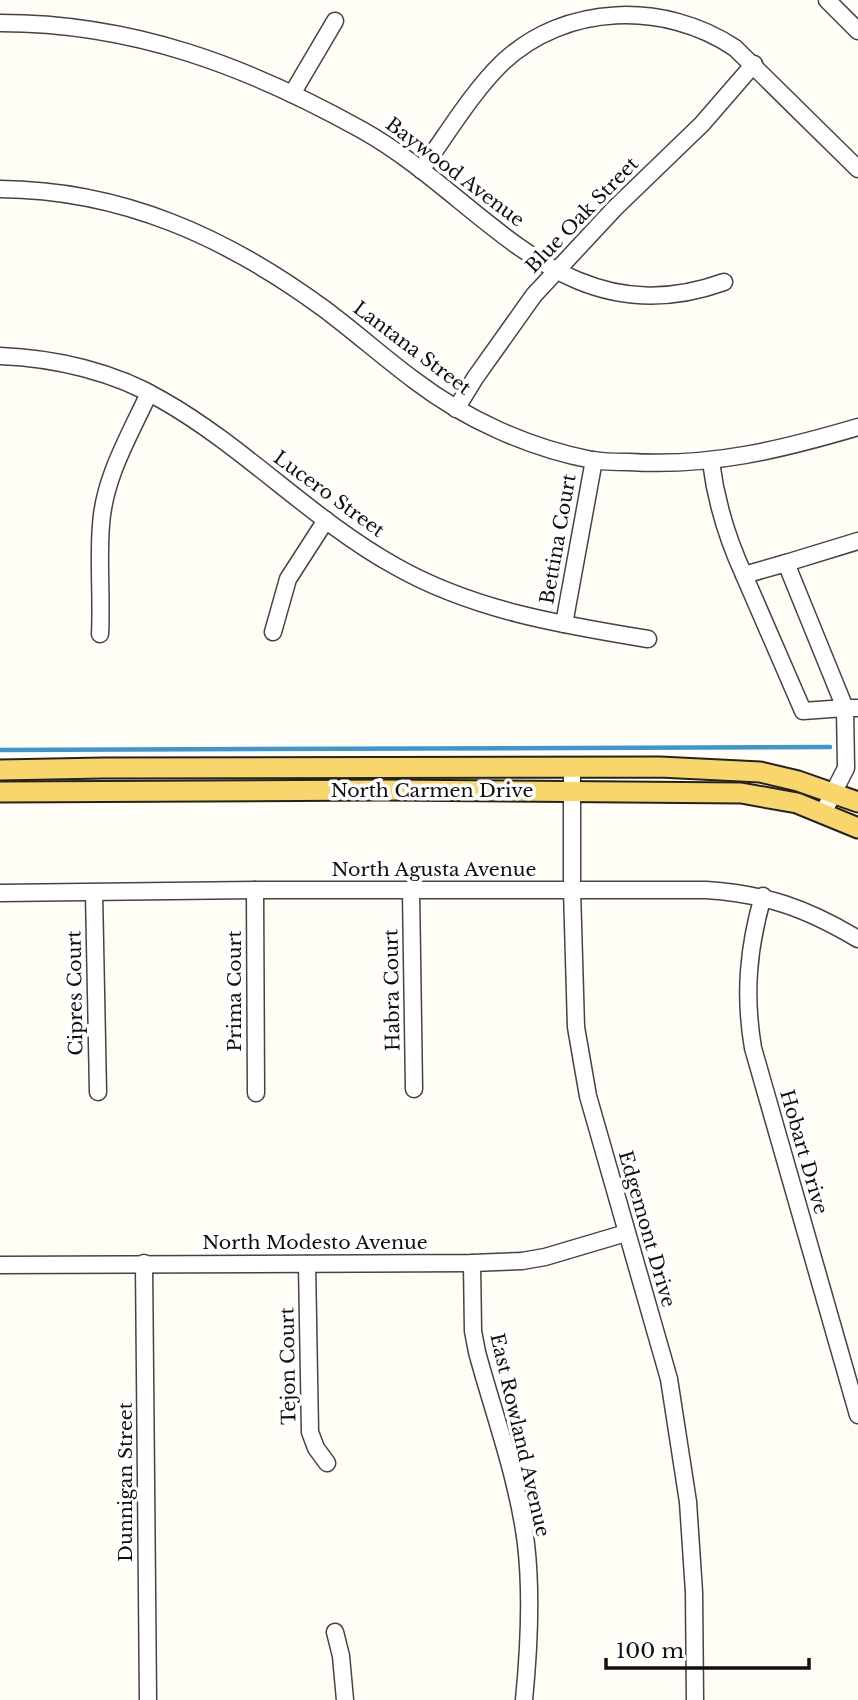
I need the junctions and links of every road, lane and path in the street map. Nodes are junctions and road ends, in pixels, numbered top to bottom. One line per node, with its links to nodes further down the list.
1 (827, 0): 4 (street)
2 (335, 21): 6 (street)
3 (0, 23): 6 (street, Baywood Avenue)
4 (858, 30)
5 (754, 64): 7 (street); 8 (street); 10 (street, Blue Oak Street)
6 (292, 94): 8 (street, Baywood Avenue)
7 (858, 169)
8 (421, 170): 10 (street, Baywood Avenue)
9 (0, 189): 14 (street, Lantana Street)
10 (556, 271): 11 (street, Baywood Avenue); 14 (street, Blue Oak Street)
11 (724, 282)
12 (0, 356): 13 (street, Lucero Street)
13 (149, 393): 18 (street, Lucero Street); 24 (street)
14 (456, 409): 16 (street, Lantana Street)
15 (858, 427): 17 (street, Lantana Street)
16 (594, 460): 17 (street, Lantana Street); 22 (street, Bettina Court)
17 (711, 461): 21 (street)
18 (326, 520): 22 (street, Lucero Street); 23 (street)
19 (858, 541): 20 (street)
20 (786, 563): 21 (street); 26 (street)
21 (744, 575): 26 (street)
22 (564, 624): 25 (street, Lucero Street)
23 (273, 632)
24 (100, 634)
25 (648, 639)
26 (852, 708): 28 (street)
27 (572, 768): 29 (main road, North Carmen Drive); 31 (street, Edgemont Drive); 32 (main road, North Carmen Drive)
28 (852, 768): 32 (street)
29 (0, 770)
30 (0, 792): 31 (main road, North Carmen Drive)
31 (573, 792): 34 (main road, North Carmen Drive); 37 (street, Edgemont Drive)
32 (832, 792): 33 (main road, North Carmen Drive); 34 (street)
33 (858, 802)
34 (823, 813): 35 (main road, North Carmen Drive)
35 (858, 828)
36 (255, 890): 38 (street, North Agusta Avenue); 40 (street, North Agusta Avenue); 45 (street, Prima Court)
37 (572, 890): 38 (street, North Agusta Avenue); 41 (street, North Agusta Avenue); 46 (street, Edgemont Drive)
38 (411, 891): 43 (street, Habra Court)
39 (0, 893): 40 (street, North Agusta Avenue)
40 (94, 893): 44 (street, Cipres Court)
41 (763, 896): 42 (street, North Agusta Avenue); 51 (street, Hobart Drive)
42 (858, 939)
43 (414, 1089)
44 (98, 1093)
45 (256, 1093)
46 (626, 1233): 48 (street, North Modesto Avenue); 58 (street, Edgemont Drive)
47 (144, 1263): 49 (street, North Modesto Avenue); 50 (street, North Modesto Avenue); 55 (street, Dunnigan Street)
48 (472, 1263): 49 (street, North Modesto Avenue); 57 (street, East Rowland Avenue)
49 (307, 1264): 53 (street, Tejon Court)
50 (0, 1265)
51 (853, 1378): 52 (street, Hobart Drive)
52 (858, 1415)
53 (327, 1463)
54 (335, 1632): 56 (street)
55 (148, 1700)
56 (345, 1700)
57 (524, 1700)
58 (695, 1700)

